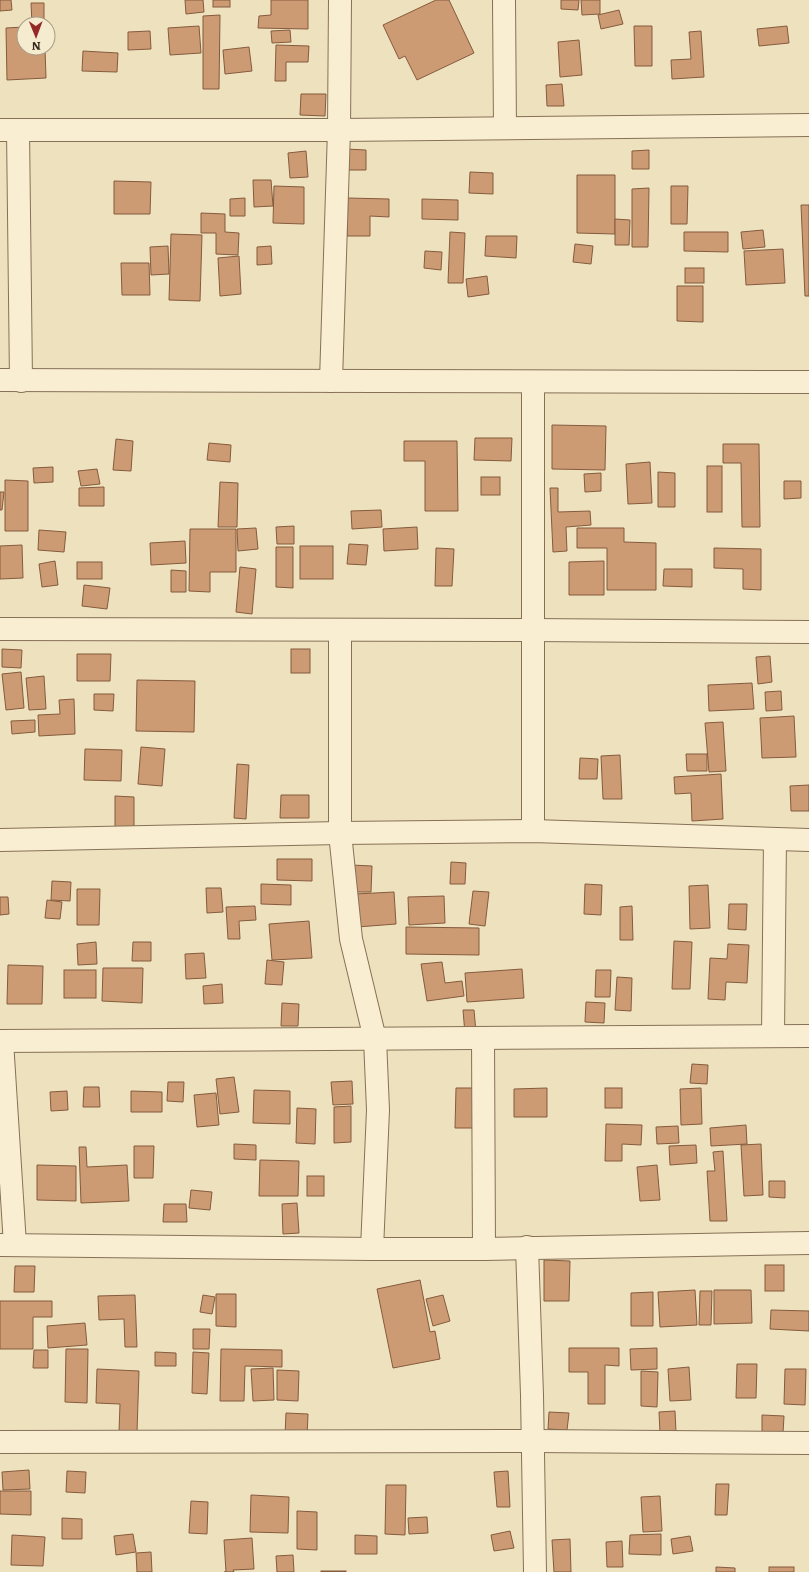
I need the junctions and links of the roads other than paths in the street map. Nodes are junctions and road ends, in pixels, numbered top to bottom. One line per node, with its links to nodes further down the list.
1 (340, 0): 6 (street)
2 (504, 0): 4 (street)
3 (809, 125): 4 (street)
4 (505, 128): 6 (street)
5 (9, 130): 6 (street); 7 (street)
6 (339, 130): 8 (street)
7 (10, 381): 8 (street)
8 (331, 381): 9 (street)
9 (533, 382): 10 (street); 12 (street)
10 (809, 382)
11 (0, 629): 13 (street)
12 (532, 630): 13 (street); 14 (street); 15 (street)
13 (340, 631): 16 (street)
14 (809, 632)
15 (533, 831): 16 (street); 17 (street)
16 (340, 833): 18 (street); 23 (street)
17 (775, 839): 19 (street); 20 (street)
18 (0, 840)
19 (809, 840)
20 (774, 1036): 21 (street); 22 (street)
21 (809, 1036)
22 (483, 1038): 23 (street); 28 (street)
23 (375, 1040): 24 (street); 29 (street)
24 (1, 1041): 26 (street)
25 (809, 1243): 27 (street)
26 (8, 1245): 29 (street)
27 (527, 1247): 28 (street); 30 (street)
28 (484, 1248): 29 (street)
29 (372, 1249)
30 (533, 1441): 31 (street); 32 (street); 33 (street)
31 (0, 1442)
32 (809, 1443)
33 (535, 1572)

